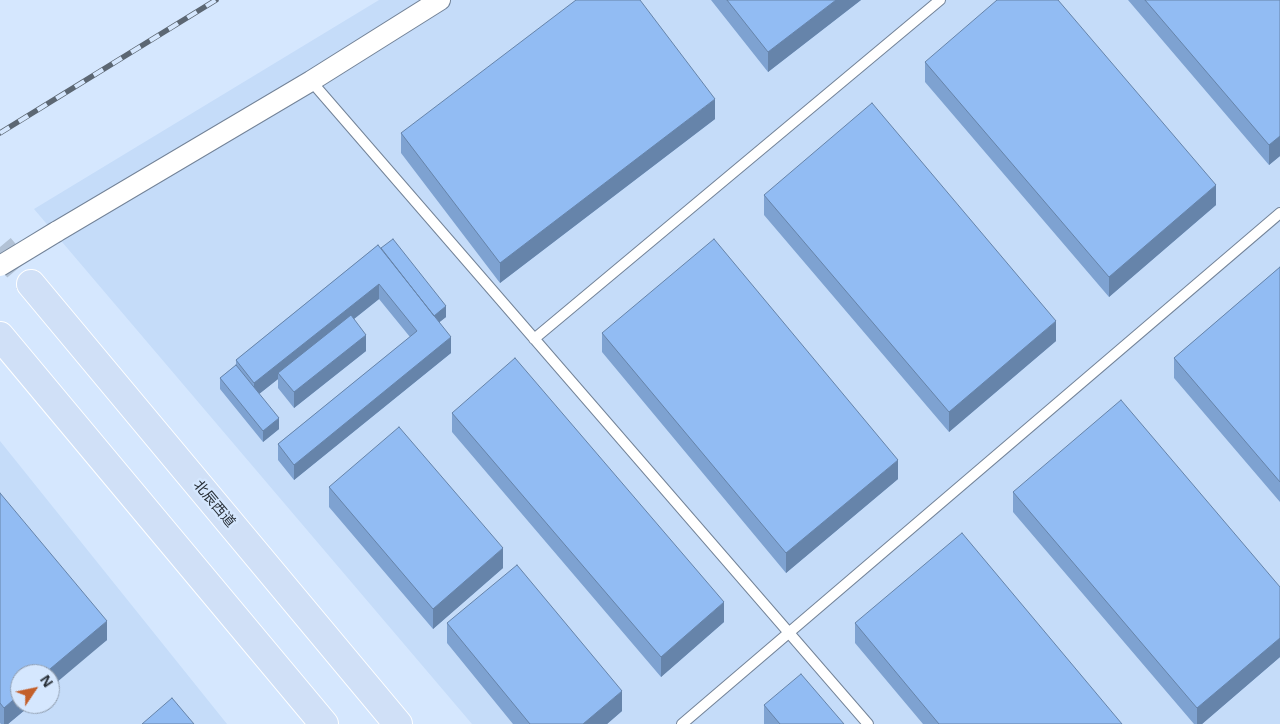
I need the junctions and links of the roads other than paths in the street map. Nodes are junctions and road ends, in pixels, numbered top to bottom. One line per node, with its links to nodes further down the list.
1 (440, 0): 3 (street)
2 (940, 0): 8 (lane)
3 (311, 81): 5 (street, bridge); 8 (lane)
4 (1280, 213): 9 (lane)
5 (0, 266)
6 (31, 284): 11 (main road, 北辰西道)
7 (0, 336): 10 (main road)
8 (534, 339): 9 (lane)
9 (788, 632): 12 (lane); 13 (lane)
10 (324, 724)
11 (398, 724)
12 (682, 724)
13 (868, 724)

